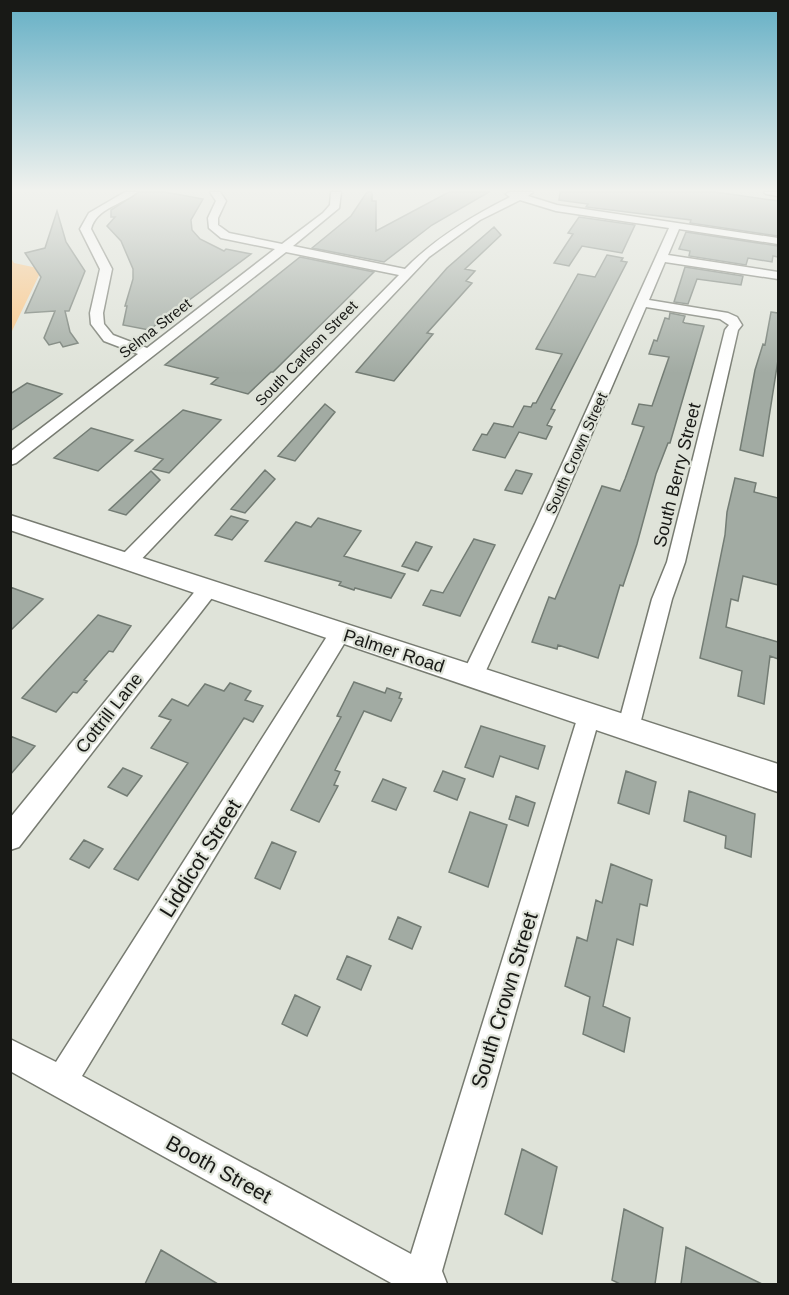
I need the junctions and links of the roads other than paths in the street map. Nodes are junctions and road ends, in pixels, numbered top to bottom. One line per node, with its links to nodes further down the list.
1 (99, 252): 10 (street)
2 (278, 252): 10 (street, Selma Street)
3 (300, 252): 7 (street)
4 (429, 252): 7 (street, South Carlson Street)
5 (664, 252): 6 (street, South Crown Street)
6 (662, 258): 8 (street); 9 (street, South Crown Street)
7 (408, 273): 13 (street, South Carlson Street)
8 (778, 276)
9 (643, 303): 16 (street, South Crown Street); 18 (street, South Berry Street)
10 (150, 353): 11 (street, Selma Street)
11 (10, 460)
12 (10, 522): 13 (street, Palmer Road)
13 (127, 562): 14 (street, Palmer Road)
14 (208, 589): 15 (street, Palmer Road); 20 (street, Cottrill Lane)
15 (340, 633): 16 (street, Palmer Road); 22 (street, Liddicot Street)
16 (472, 677): 17 (street, Palmer Road)
17 (589, 716): 18 (street, Palmer Road); 23 (street, South Crown Street)
18 (629, 729): 19 (street, Palmer Road)
19 (778, 778)
20 (10, 837)
21 (10, 1053): 22 (street, Booth Street)
22 (61, 1082): 23 (street, Booth Street)
23 (423, 1283)

